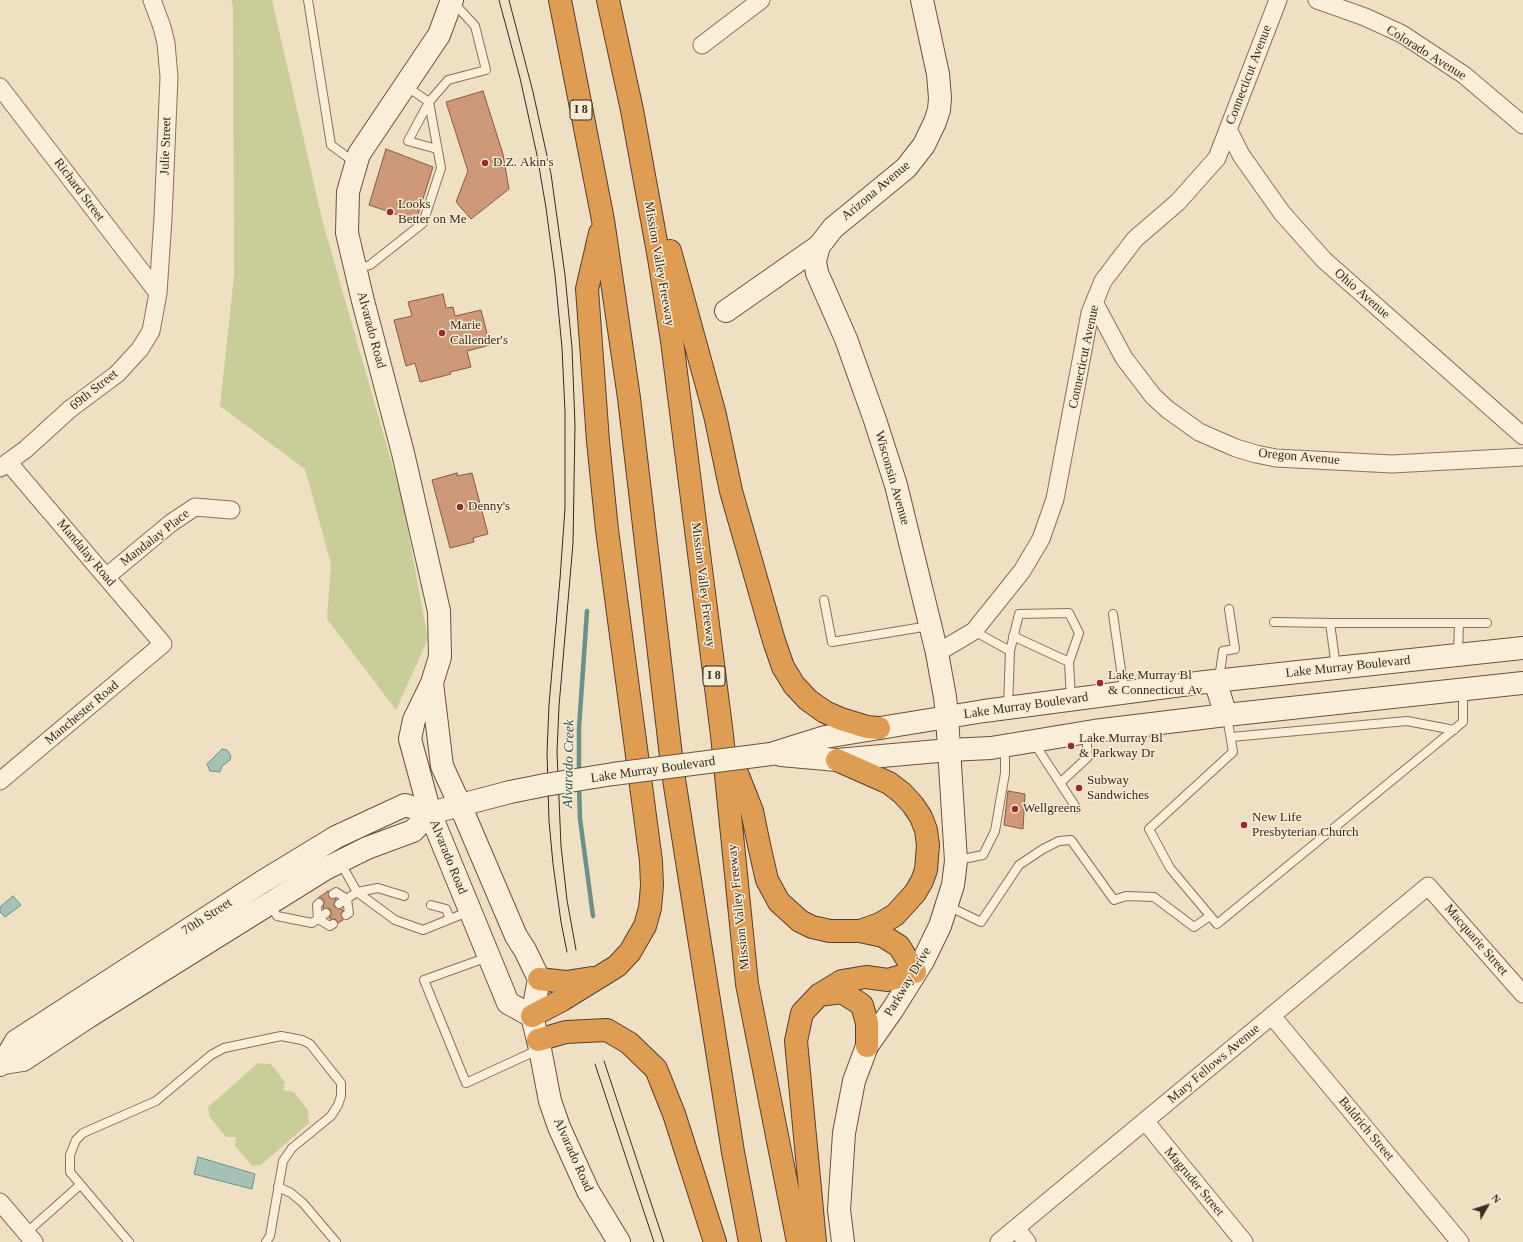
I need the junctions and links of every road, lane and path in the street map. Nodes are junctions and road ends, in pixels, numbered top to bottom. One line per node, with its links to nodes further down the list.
1 (152, 0): 22 (street, Julie Street)
2 (308, 0): 18 (lane)
3 (452, 0): 11 (main road, Alvarado Road); 13 (lane)
4 (560, 0): 19 (highway, I 8)
5 (608, 0): 14 (highway, Mission Valley Freeway / I 8)
6 (761, 0): 10 (street)
7 (922, 0): 20 (main road, Arizona Avenue)
8 (1278, 0): 16 (street, Connecticut Avenue)
9 (1317, 0): 15 (street, Colorado Avenue)
10 (702, 45)
11 (406, 86): 13 (lane); 18 (main road, Alvarado Road)
12 (0, 87): 22 (street, Richard Street)
13 (429, 102): 17 (lane); 17 (lane)
14 (632, 110): 56 (highway); 59 (highway, Mission Valley Freeway / I 8)
15 (1523, 125)
16 (1228, 129): 23 (street, Connecticut Avenue); 25 (street, Ohio Avenue)
17 (437, 150): 21 (lane)
18 (356, 164): 21 (main road, Alvarado Road)
19 (603, 220): 94 (highway); 114 (highway, I 8)
20 (819, 246): 24 (main road, Arizona Avenue); 37 (main road, Wisconsin Avenue)
21 (355, 270): 48 (main road, Alvarado Road)
22 (158, 293): 27 (street, 69th Street)
23 (1095, 304): 26 (street, Oregon Avenue); 38 (street, Connecticut Avenue)
24 (726, 311)
25 (1523, 436)
26 (1523, 457)
27 (4, 465): 29 (street, Mandalay Road)
28 (231, 510): 29 (street, Mandalay Place)
29 (106, 577): 40 (street, Mandalay Road)
30 (824, 600): 37 (lane)
31 (1229, 609): 47 (lane)
32 (1113, 614): 51 (lane)
33 (1274, 622): 34 (lane)
34 (1330, 623): 35 (lane); 46 (lane)
35 (1459, 623): 36 (lane); 44 (lane)
36 (1487, 623)
37 (930, 626): 43 (main road, Wisconsin Avenue)
38 (974, 631): 42 (lane); 43 (street, Connecticut Avenue)
39 (1013, 636): 42 (lane); 45 (lane); 45 (lane)
40 (163, 644): 66 (street, Manchester Road)
41 (1523, 648): 44 (main road, Lake Murray Boulevard)
42 (1010, 651): 53 (lane)
43 (937, 653): 55 (main road, Wisconsin Avenue)
44 (1458, 655): 46 (main road, Lake Murray Boulevard); 50 (main road)
45 (1069, 662): 52 (lane)
46 (1336, 668): 47 (main road, Lake Murray Boulevard)
47 (1217, 680): 51 (main road, Lake Murray Boulevard); 54 (main road)
48 (432, 683): 69 (main road, Alvarado Road); 71 (main road, Alvarado Road)
49 (1523, 684): 50 (main road, Lake Murray Boulevard)
50 (1463, 689): 54 (main road, Lake Murray Boulevard); 57 (lane)
51 (1124, 692): 52 (main road, Lake Murray Boulevard)
52 (1071, 699): 53 (main road, Lake Murray Boulevard)
53 (1008, 708): 55 (main road, Lake Murray Boulevard)
54 (1226, 714): 58 (main road, Lake Murray Boulevard); 60 (lane)
55 (947, 717): 56 (main road, Lake Murray Boulevard); 63 (main road, Parkway Drive)
56 (879, 728): 64 (main road, Lake Murray Boulevard)
57 (1454, 730): 60 (lane); 87 (lane)
58 (1086, 732): 61 (main road, Lake Murray Boulevard); 67 (lane)
59 (722, 735): 91 (highway); 115 (highway, Mission Valley Freeway / I 8)
60 (1231, 737): 87 (lane)
61 (1032, 741): 62 (main road, Lake Murray Boulevard); 67 (lane)
62 (1005, 746): 63 (main road, Lake Murray Boulevard); 73 (lane)
63 (948, 750): 65 (main road, Lake Murray Boulevard); 73 (main road, Parkway Drive)
64 (771, 754): 65 (main road, Lake Murray Boulevard); 68 (main road, Lake Murray Boulevard, bridge)
65 (837, 760): 91 (highway)
66 (0, 781)
67 (1060, 783): 70 (lane)
68 (488, 798): 69 (main road, 70th Street)
69 (460, 805): 71 (main road, 70th Street); 95 (main road, Alvarado Road)
70 (1077, 809)
71 (430, 812): 72 (main road, 70th Street); 84 (main road, Alvarado Road); 102 (main road, 70th Street)
72 (340, 861): 75 (lane); 80 (main road, 70th Street)
73 (956, 861): 83 (main road, Parkway Drive)
74 (1428, 886): 96 (street, Macquarie Street); 99 (street, Mary Fellows Avenue)
75 (357, 892): 77 (lane); 78 (lane); 89 (lane)
76 (332, 894): 78 (lane)
77 (404, 896)
78 (347, 899): 81 (lane); 86 (lane)
79 (319, 903): 88 (lane)
80 (269, 904): 88 (lane); 102 (main road, 70th Street)
81 (339, 904)
82 (431, 904): 89 (lane)
83 (947, 906): 87 (lane); 93 (main road, Parkway Drive)
84 (470, 912): 89 (lane); 92 (main road, Alvarado Road)
85 (326, 913): 88 (lane)
86 (346, 915)
87 (1210, 916)
88 (318, 918): 90 (lane)
89 (450, 919)
90 (333, 924)
91 (860, 931): 93 (highway)
92 (489, 956): 98 (main road, Alvarado Road); 100 (lane)
93 (915, 972): 97 (highway); 101 (main road, Parkway Drive)
94 (597, 977): 95 (highway); 98 (highway)
95 (538, 979): 98 (main road, Alvarado Road)
96 (1522, 992)
97 (819, 995): 101 (highway); 116 (highway)
98 (532, 1016): 100 (main road, Alvarado Road)
99 (1272, 1016): 103 (street, Mary Fellows Avenue); 121 (street, Baldrich Street)
100 (539, 1045): 112 (main road, Alvarado Road); 113 (highway)
101 (867, 1046): 117 (main road, Parkway Drive)
102 (2, 1064)
103 (1144, 1121): 107 (street, Mary Fellows Avenue); 120 (street, Magruder Street)
104 (80, 1185): 105 (lane); 108 (lane); 109 (lane)
105 (278, 1187): 110 (lane); 111 (lane)
106 (0, 1202): 108 (street)
107 (1016, 1228): 118 (street, Mary Fellows Avenue); 119 (street)
108 (30, 1237)
109 (129, 1242)
110 (266, 1242)
111 (336, 1242)
112 (619, 1242)
113 (715, 1242)
114 (750, 1242)
115 (798, 1242)
116 (815, 1242)
117 (843, 1242)
118 (999, 1242)
119 (1027, 1242)
120 (1244, 1242)
121 (1460, 1242)

